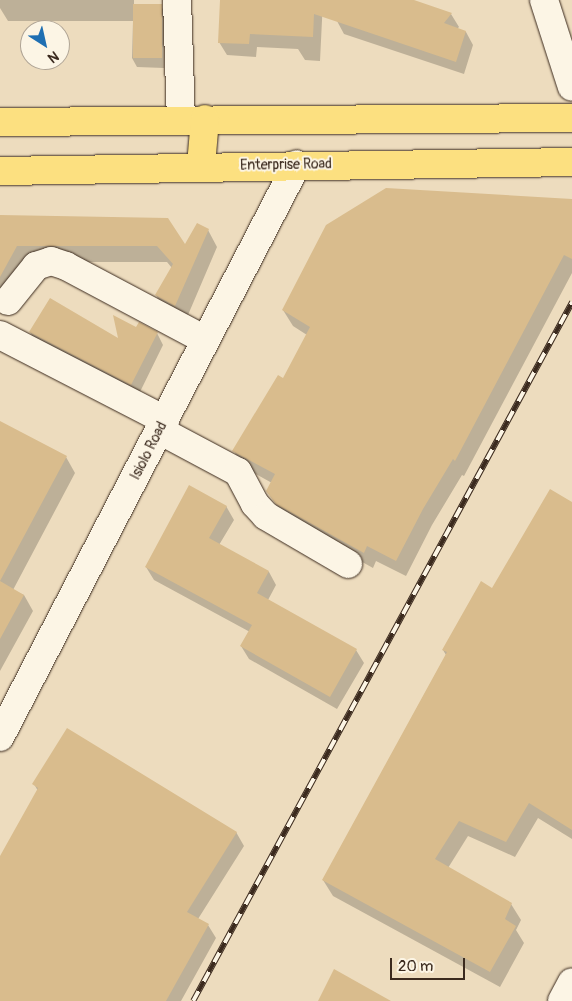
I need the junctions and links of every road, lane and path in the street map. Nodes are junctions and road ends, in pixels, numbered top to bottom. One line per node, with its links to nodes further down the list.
1 (177, 0): 5 (lane)
2 (544, 0): 3 (lane)
3 (572, 87)
4 (572, 118): 5 (main road)
5 (193, 119): 6 (main road); 9 (main road)
6 (0, 122)
7 (572, 162): 8 (main road, Enterprise Road)
8 (297, 164): 9 (main road, Enterprise Road); 13 (lane, Isiolo Road)
9 (201, 165): 10 (main road, Enterprise Road)
10 (2, 175)
11 (8, 301): 13 (lane)
12 (0, 335): 14 (lane)
13 (205, 340): 14 (lane, Isiolo Road)
14 (162, 425): 15 (lane); 16 (lane, Isiolo Road)
15 (348, 564)
16 (0, 737)
17 (572, 982): 18 (lane)
18 (562, 1001)

